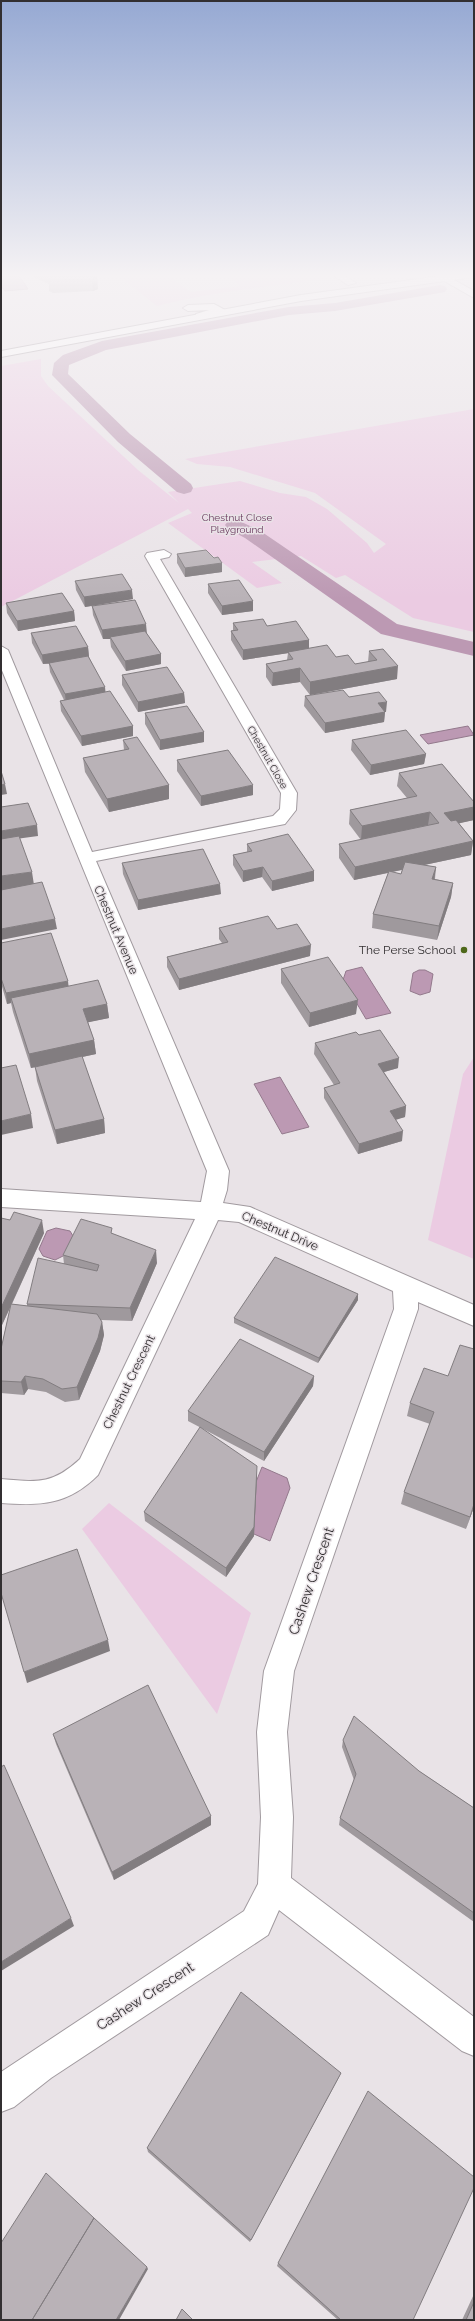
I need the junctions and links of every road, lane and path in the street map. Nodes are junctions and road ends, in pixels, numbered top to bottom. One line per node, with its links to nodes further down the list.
1 (164, 554): 4 (street, Chestnut Close)
2 (1, 650): 3 (street, Chestnut Avenue)
3 (5, 677): 4 (street, Chestnut Avenue)
4 (86, 858): 6 (street, Chestnut Avenue)
5 (1, 1198): 6 (street, Chestnut Drive)
6 (211, 1211): 7 (street, Chestnut Drive); 9 (street, Chestnut Crescent)
7 (405, 1287): 8 (street, Chestnut Drive); 10 (street, Cashew Crescent)
8 (474, 1316)
9 (1, 1491)
10 (274, 1886): 11 (street); 12 (street, Cashew Crescent)
11 (474, 2039)
12 (1, 2094)

